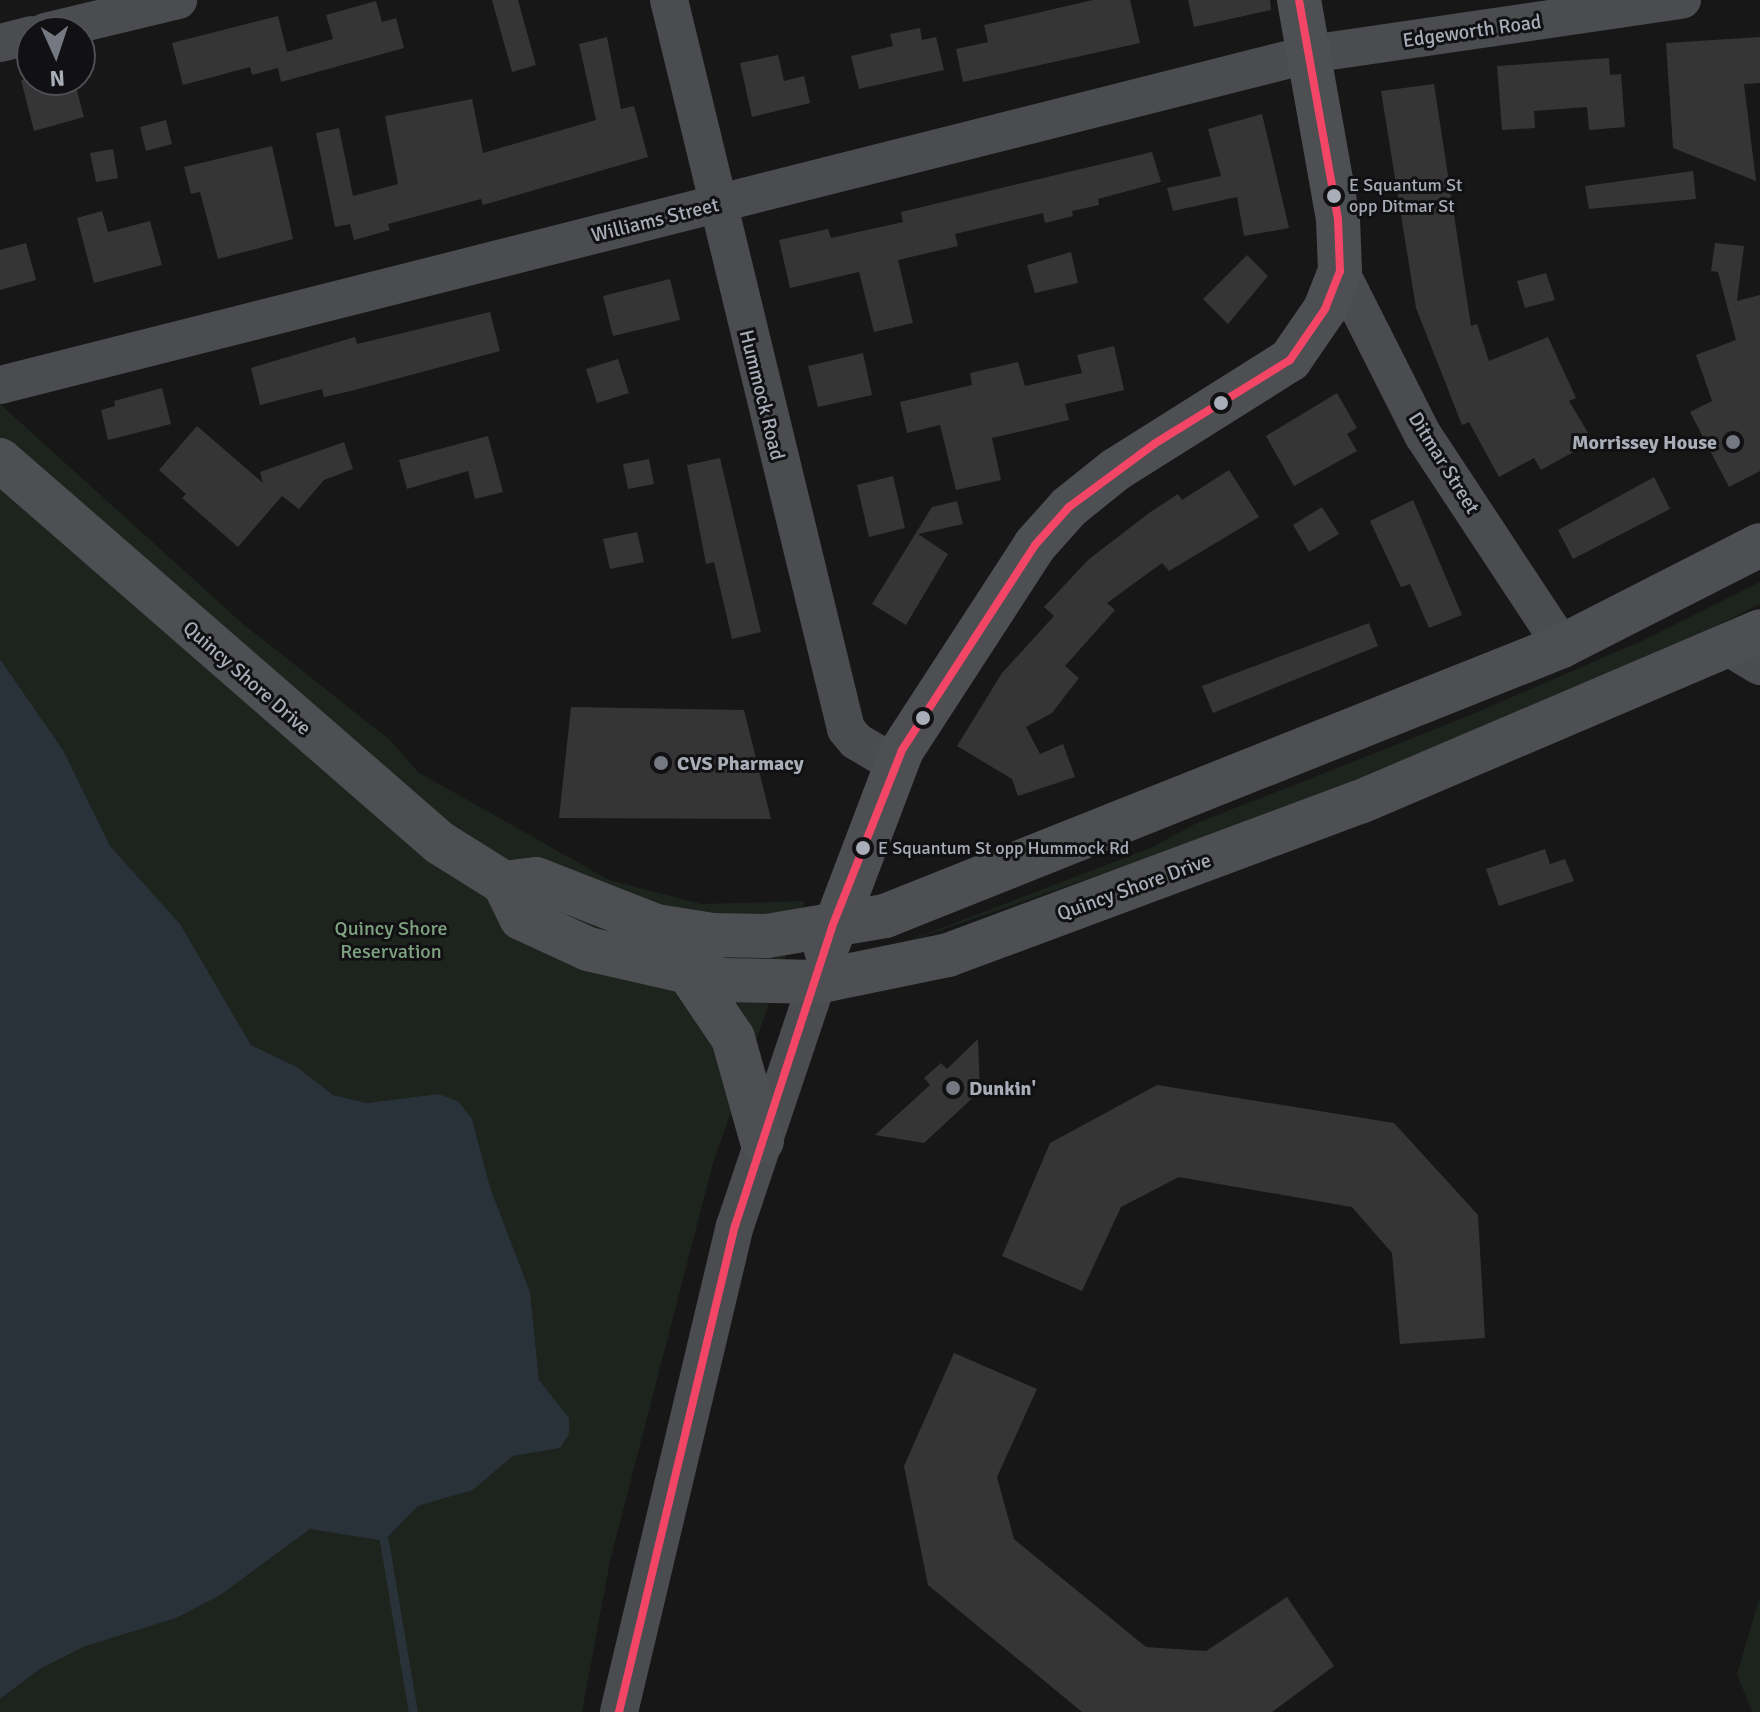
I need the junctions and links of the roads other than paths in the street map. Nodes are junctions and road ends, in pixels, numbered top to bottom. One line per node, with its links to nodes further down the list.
1 (178, 0): 5 (street)
2 (669, 0): 7 (street, Hummock Road)
3 (1299, 0): 6 (main road)
4 (1682, 0): 6 (street, Edgeworth Road)
5 (96, 20)
6 (1310, 54): 7 (street, Williams Street); 8 (main road)
7 (716, 206): 9 (street, Williams Street); 14 (street, Hummock Road)
8 (1340, 271): 12 (street, Ditmar Street); 14 (main road)
9 (0, 385)
10 (0, 460): 15 (main road, Quincy Shore Drive)
11 (1760, 545): 12 (main road)
12 (1562, 646): 16 (main road)
13 (1749, 648): 18 (main road, Quincy Shore Drive)
14 (895, 764): 16 (main road)
15 (504, 883): 16 (main road); 17 (main road, Quincy Shore Drive)
16 (832, 927): 18 (main road)
17 (691, 976): 18 (main road, Quincy Shore Drive); 19 (main road)
18 (817, 982): 19 (street)
19 (762, 1141): 20 (street)
20 (619, 1712)

